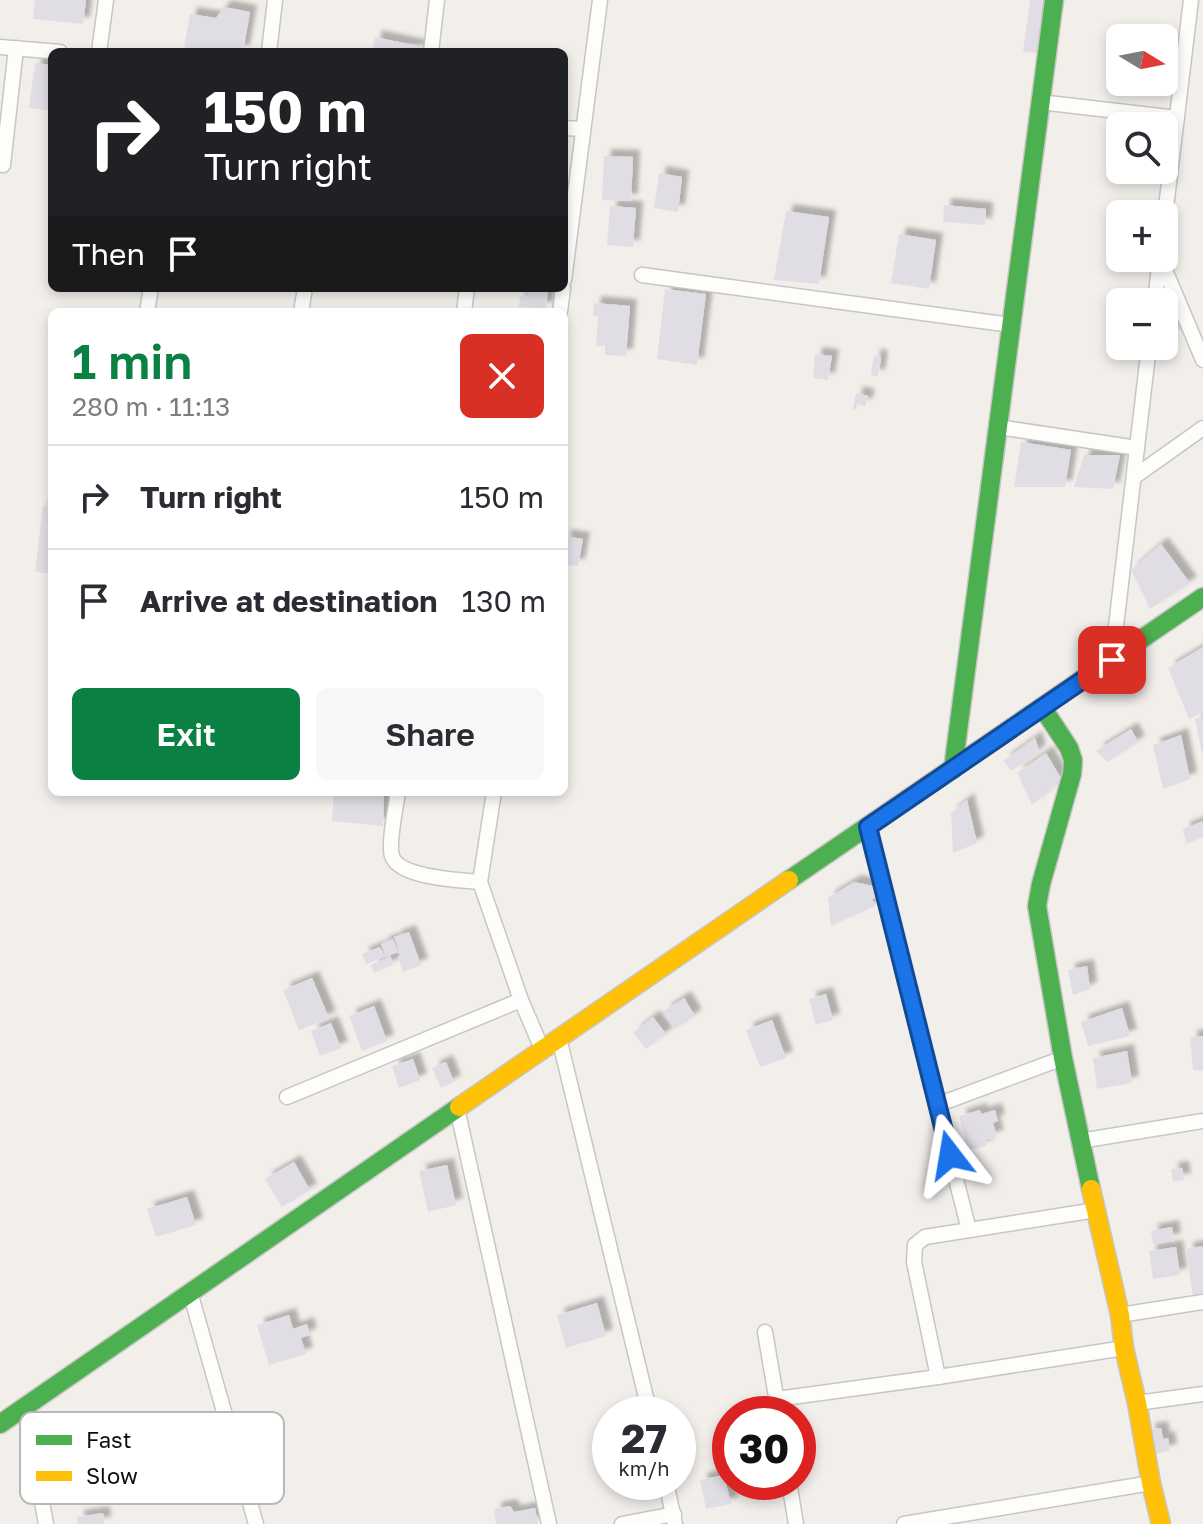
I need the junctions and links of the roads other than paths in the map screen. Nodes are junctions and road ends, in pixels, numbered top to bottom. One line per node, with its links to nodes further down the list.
1 (106, 0): 9 (street)
2 (275, 0): 10 (street)
3 (437, 0): 11 (street)
4 (600, 0): 17 (street)
5 (1054, 0): 13 (street)
6 (1191, 0): 15 (street)
7 (0, 47): 8 (street)
8 (16, 48): 12 (street); 18 (street)
9 (100, 48)
10 (269, 48)
11 (431, 48)
12 (48, 51)
13 (1040, 102): 14 (street); 22 (street)
14 (1126, 112)
15 (1178, 112)
16 (568, 128): 17 (street)
17 (583, 129): 19 (street)
18 (3, 165)
19 (568, 248)
20 (1166, 272): 24 (street)
21 (642, 275): 22 (street)
22 (1011, 325): 25 (street)
23 (1147, 360): 27 (street)
24 (1203, 360)
25 (998, 427): 27 (street); 32 (street)
26 (1203, 428): 28 (street)
27 (1137, 448): 28 (street)
28 (1134, 477): 30 (street)
29 (1203, 597): 30 (street)
30 (1112, 660): 31 (street)
31 (1042, 707): 32 (street); 40 (street)
32 (953, 769): 35 (street)
33 (398, 796): 36 (street)
34 (493, 796): 36 (street)
35 (868, 827): 38 (street); 42 (street)
36 (480, 882): 37 (street)
37 (521, 1000): 39 (street); 41 (street)
38 (559, 1038): 39 (street); 55 (street)
39 (542, 1049): 43 (street)
40 (1063, 1058): 42 (street); 45 (street)
41 (287, 1097)
42 (937, 1105): 47 (street)
43 (457, 1108): 48 (street); 70 (street)
44 (1203, 1121): 45 (street)
45 (1080, 1141): 46 (street)
46 (1096, 1210): 47 (street); 50 (street)
47 (969, 1230): 53 (street)
48 (190, 1292): 59 (street); 61 (street)
49 (1203, 1302): 50 (street)
50 (1120, 1315): 52 (street)
51 (765, 1332): 56 (street)
52 (1124, 1348): 53 (street); 58 (street)
53 (938, 1377): 57 (street)
54 (1203, 1394): 58 (street)
55 (646, 1396)
56 (776, 1396)
57 (816, 1399)
58 (1137, 1403): 63 (street)
59 (25, 1407): 60 (street); 62 (street)
60 (26, 1412)
61 (224, 1412)
62 (0, 1424)
63 (1151, 1483): 73 (street); 74 (street)
64 (792, 1500): 72 (street)
65 (42, 1504): 68 (street)
66 (250, 1504): 69 (street)
67 (674, 1519): 71 (street)
68 (46, 1524)
69 (256, 1524)
70 (549, 1524)
71 (622, 1524)
72 (796, 1524)
73 (904, 1524)
74 (1161, 1524)

